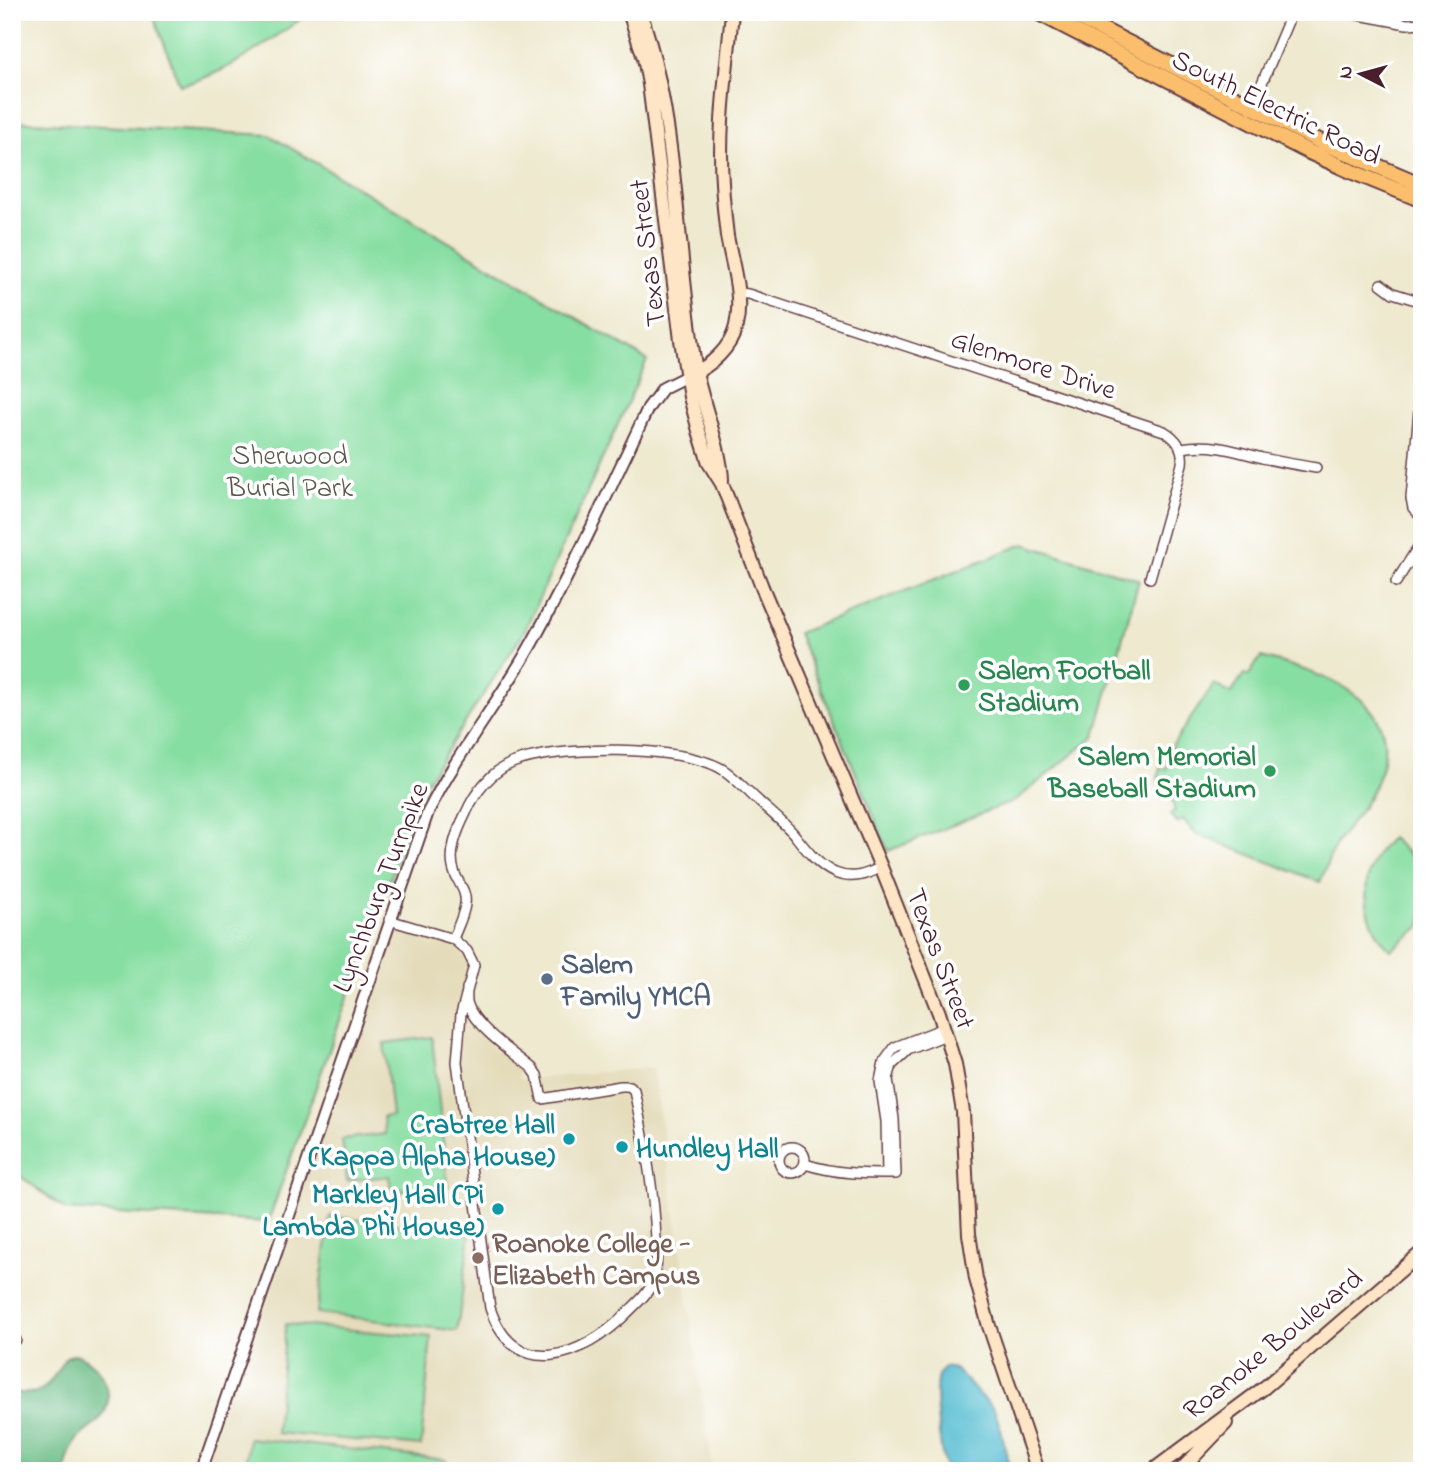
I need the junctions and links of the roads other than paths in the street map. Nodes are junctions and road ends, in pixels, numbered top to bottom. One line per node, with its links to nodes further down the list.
1 (629, 12): 15 (main road, Texas Street)
2 (640, 12): 15 (main road, Texas Street)
3 (732, 12): 13 (main road, Lynchburg Turnpike)
4 (1037, 12): 9 (main road, South Electric Road)
5 (1068, 12): 9 (main road, South Electric Road)
6 (1292, 12): 9 (street)
7 (1343, 12): 8 (street)
8 (1422, 23)
9 (1249, 113): 10 (main road, South Electric Road); 11 (main road, South Electric Road)
10 (1422, 185)
11 (1422, 200)
12 (1381, 284): 14 (street)
13 (737, 293): 15 (main road, Lynchburg Turnpike); 17 (street, Glenmore Drive)
14 (1422, 302)
15 (692, 374): 23 (main road, Texas Street); 24 (street, Lynchburg Turnpike)
16 (1422, 378): 19 (street)
17 (1181, 448): 18 (street); 21 (street)
18 (1316, 468)
19 (1422, 517)
20 (1422, 541): 22 (street)
21 (1150, 578)
22 (1396, 582)
23 (881, 867): 25 (street); 27 (main road, Texas Street)
24 (389, 920): 25 (street); 32 (street, Lynchburg Turnpike)
25 (453, 939): 26 (street)
26 (467, 988): 26 (street)
27 (945, 1032): 28 (street); 33 (main road, Texas Street)
28 (805, 1164)
29 (1422, 1252): 30 (main road, Roanoke Boulevard)
30 (1251, 1398): 31 (main road); 34 (main road, Roanoke Boulevard)
31 (1193, 1455): 35 (main road, Roanoke Boulevard); 36 (main road)
32 (201, 1471)
33 (1038, 1471)
34 (1152, 1471)
35 (1171, 1471)
36 (1180, 1471)

